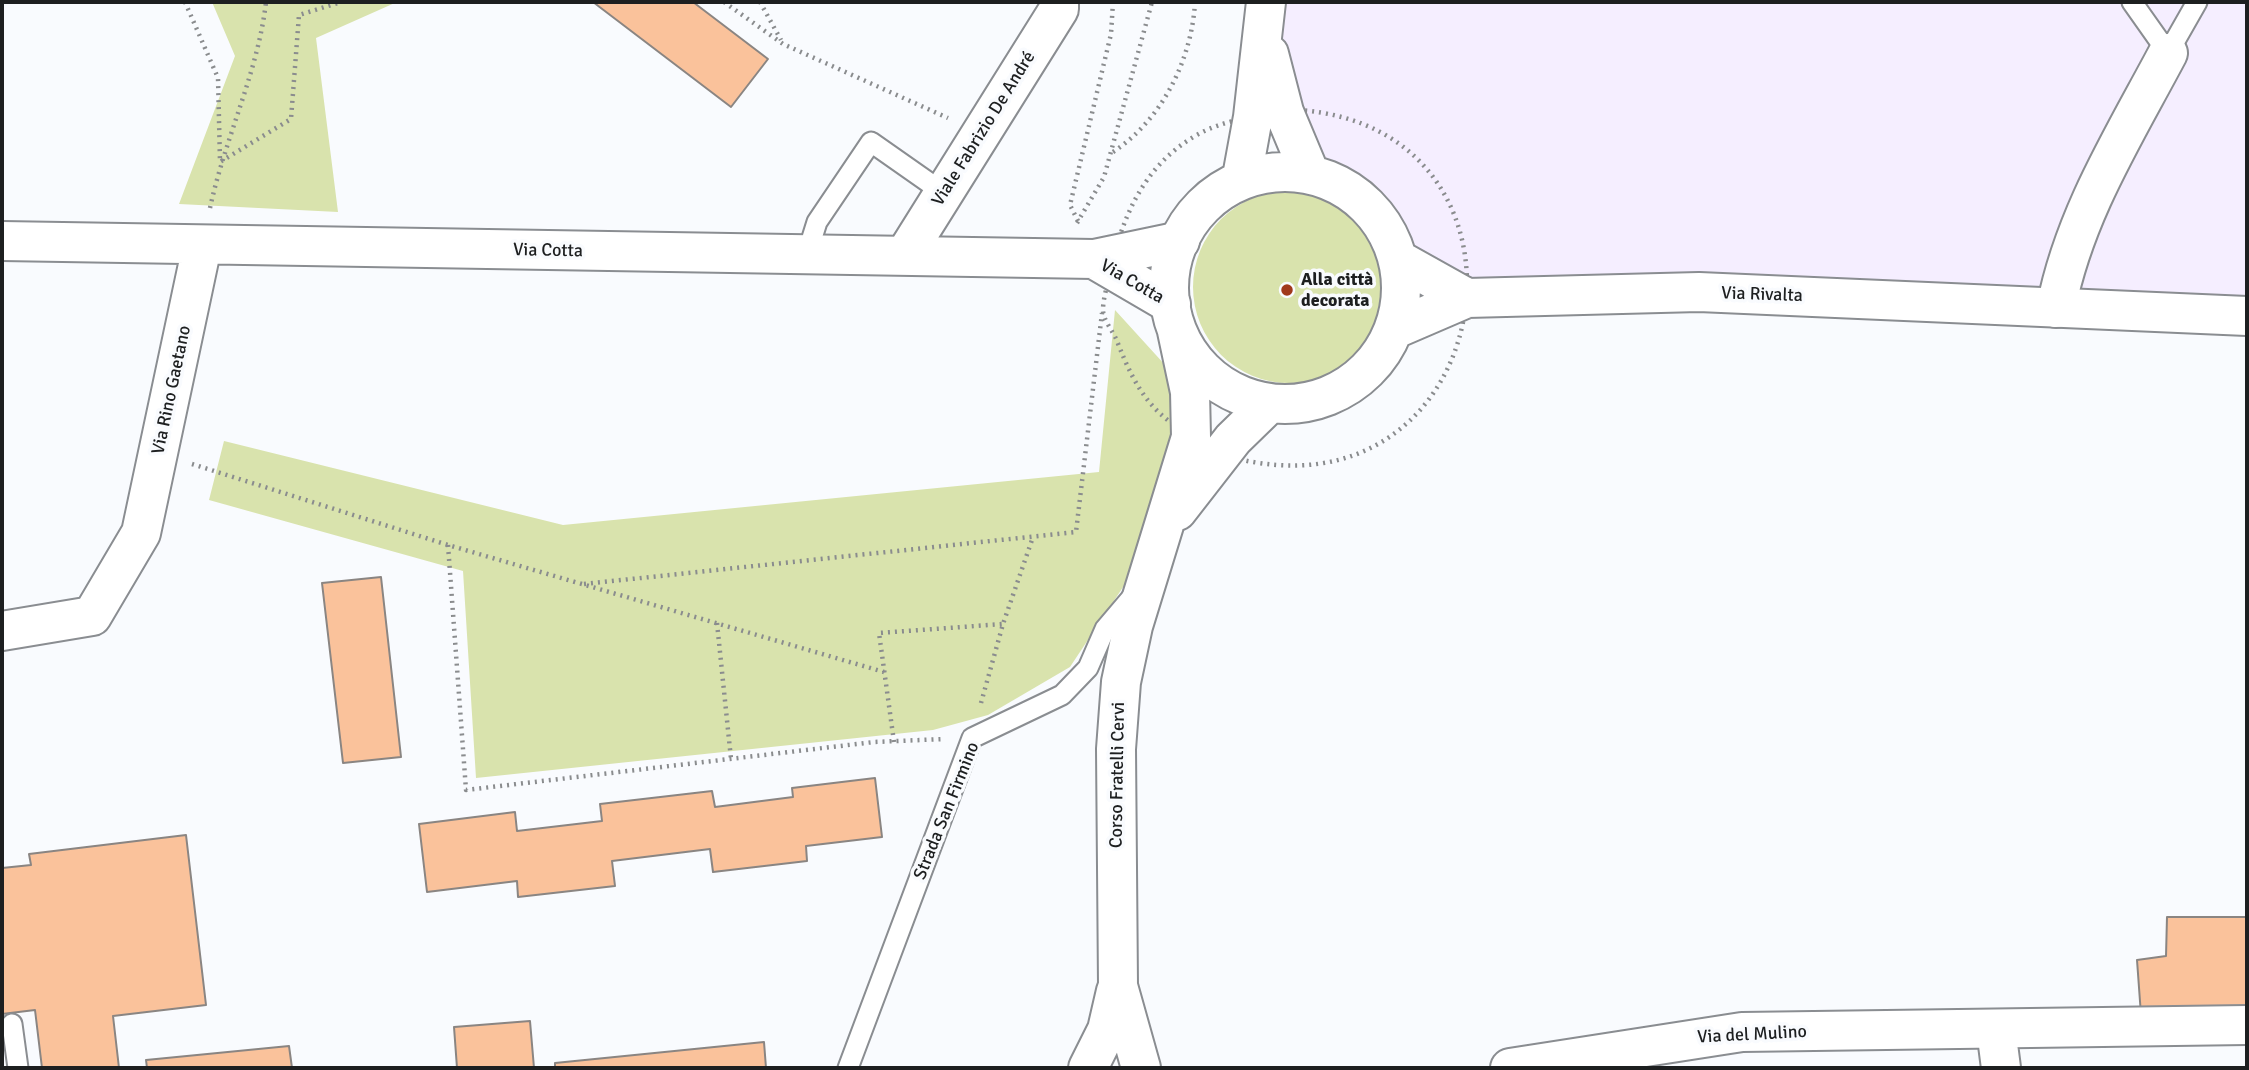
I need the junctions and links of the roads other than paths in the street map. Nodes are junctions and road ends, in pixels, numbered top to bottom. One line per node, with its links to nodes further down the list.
1 (1059, 2): 9 (street, Viale Fabrizio De André)
2 (2132, 2): 5 (lane)
3 (2197, 2): 5 (lane)
4 (1265, 17): 6 (street)
5 (2168, 53): 18 (street)
6 (1268, 115): 7 (street); 8 (street)
7 (1310, 174): 8 (street); 16 (street)
8 (1242, 177): 11 (street)
9 (946, 194): 14 (lane); 15 (street, Viale Fabrizio De André)
10 (2, 241): 12 (street, Via Cotta)
11 (1180, 241): 13 (street, Via Cotta); 20 (street)
12 (202, 246): 14 (street, Via Cotta); 25 (street, Via Rino Gaetano)
13 (1101, 253): 15 (street, Via Cotta); 20 (street, Via Cotta)
14 (807, 254): 15 (street, Via Cotta)
15 (905, 255)
16 (1399, 260): 17 (street); 21 (street)
17 (1467, 298): 18 (street, Via Rivalta); 21 (street, Via Rivalta)
18 (2056, 307): 19 (street, Via Rivalta)
19 (2247, 316)
20 (1174, 318): 22 (street); 23 (street, Corso Fratelli Cervi)
21 (1395, 329): 22 (street)
22 (1269, 404): 23 (street, Corso Fratelli Cervi)
23 (1227, 456): 24 (street, Corso Fratelli Cervi)
24 (1145, 582): 26 (street, Corso Fratelli Cervi); 31 (lane, Strada San Firmino)
25 (2, 631)
26 (1118, 986): 32 (street, Corso Fratelli Cervi); 33 (street, Corso Fratelli Cervi)
27 (12, 1024): 30 (lane)
28 (2247, 1025): 29 (street, Via del Mulino)
29 (1996, 1029): 34 (street, Via del Mulino); 35 (street)
30 (18, 1068)
31 (848, 1068)
32 (1088, 1068)
33 (1140, 1068)
34 (1510, 1068)
35 (2001, 1068)

